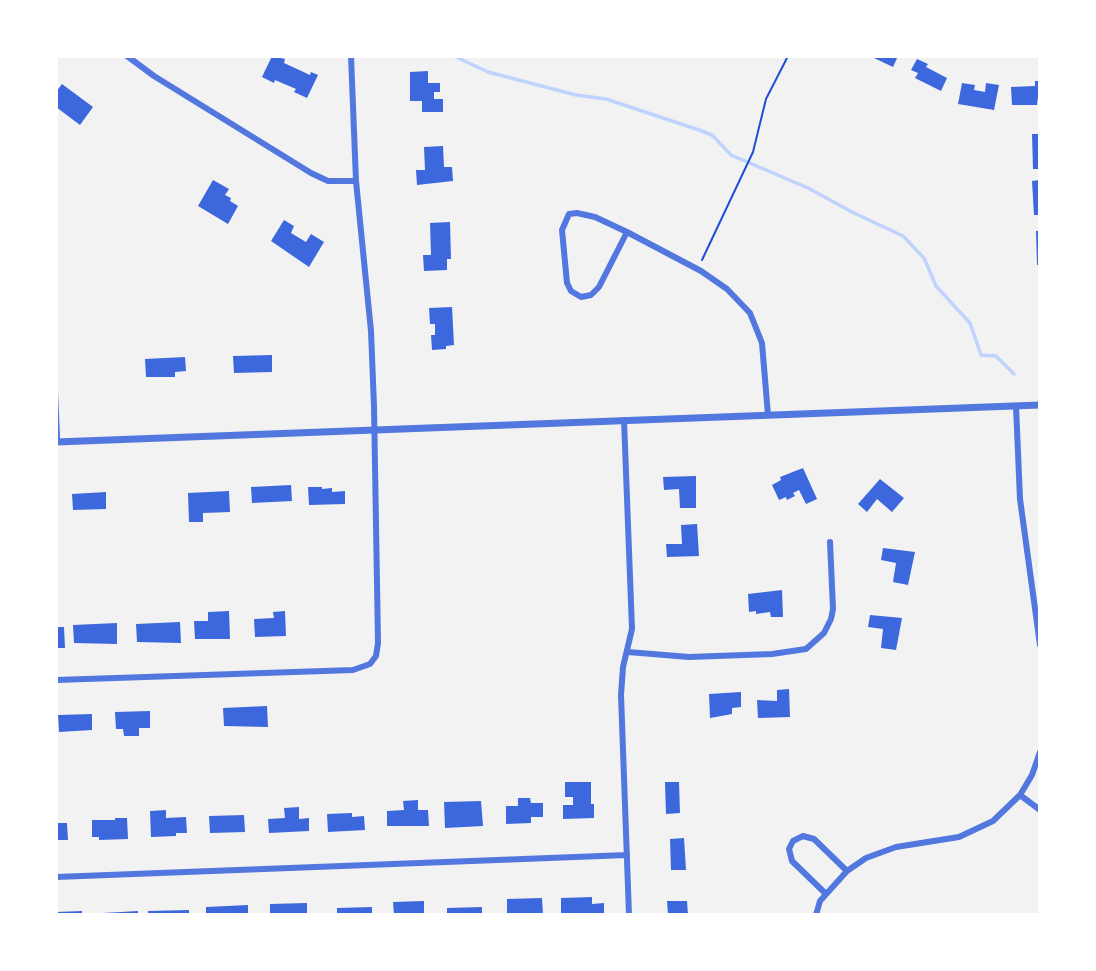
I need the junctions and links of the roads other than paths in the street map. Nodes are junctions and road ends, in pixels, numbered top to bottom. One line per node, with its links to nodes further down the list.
1 (127, 56): 3 (street)
2 (351, 56): 3 (street)
3 (356, 181): 11 (street)
4 (627, 232): 4 (street); 9 (street)
5 (56, 375): 6 (lane)
6 (56, 401): 12 (lane)
7 (1040, 405): 8 (street)
8 (1016, 406): 9 (street); 14 (street)
9 (768, 415): 10 (street)
10 (624, 420): 11 (street); 15 (street)
11 (375, 430): 12 (street); 16 (street)
12 (58, 442)
13 (830, 542): 15 (street)
14 (1040, 645)
15 (628, 652): 20 (street)
16 (56, 680)
17 (1040, 752): 18 (street)
18 (1020, 795): 19 (street); 21 (street)
19 (1040, 810)
20 (627, 855): 22 (street); 24 (street)
21 (847, 871): 23 (street); 23 (street)
22 (56, 877)
23 (826, 894): 25 (street)
24 (629, 915)
25 (816, 915)

